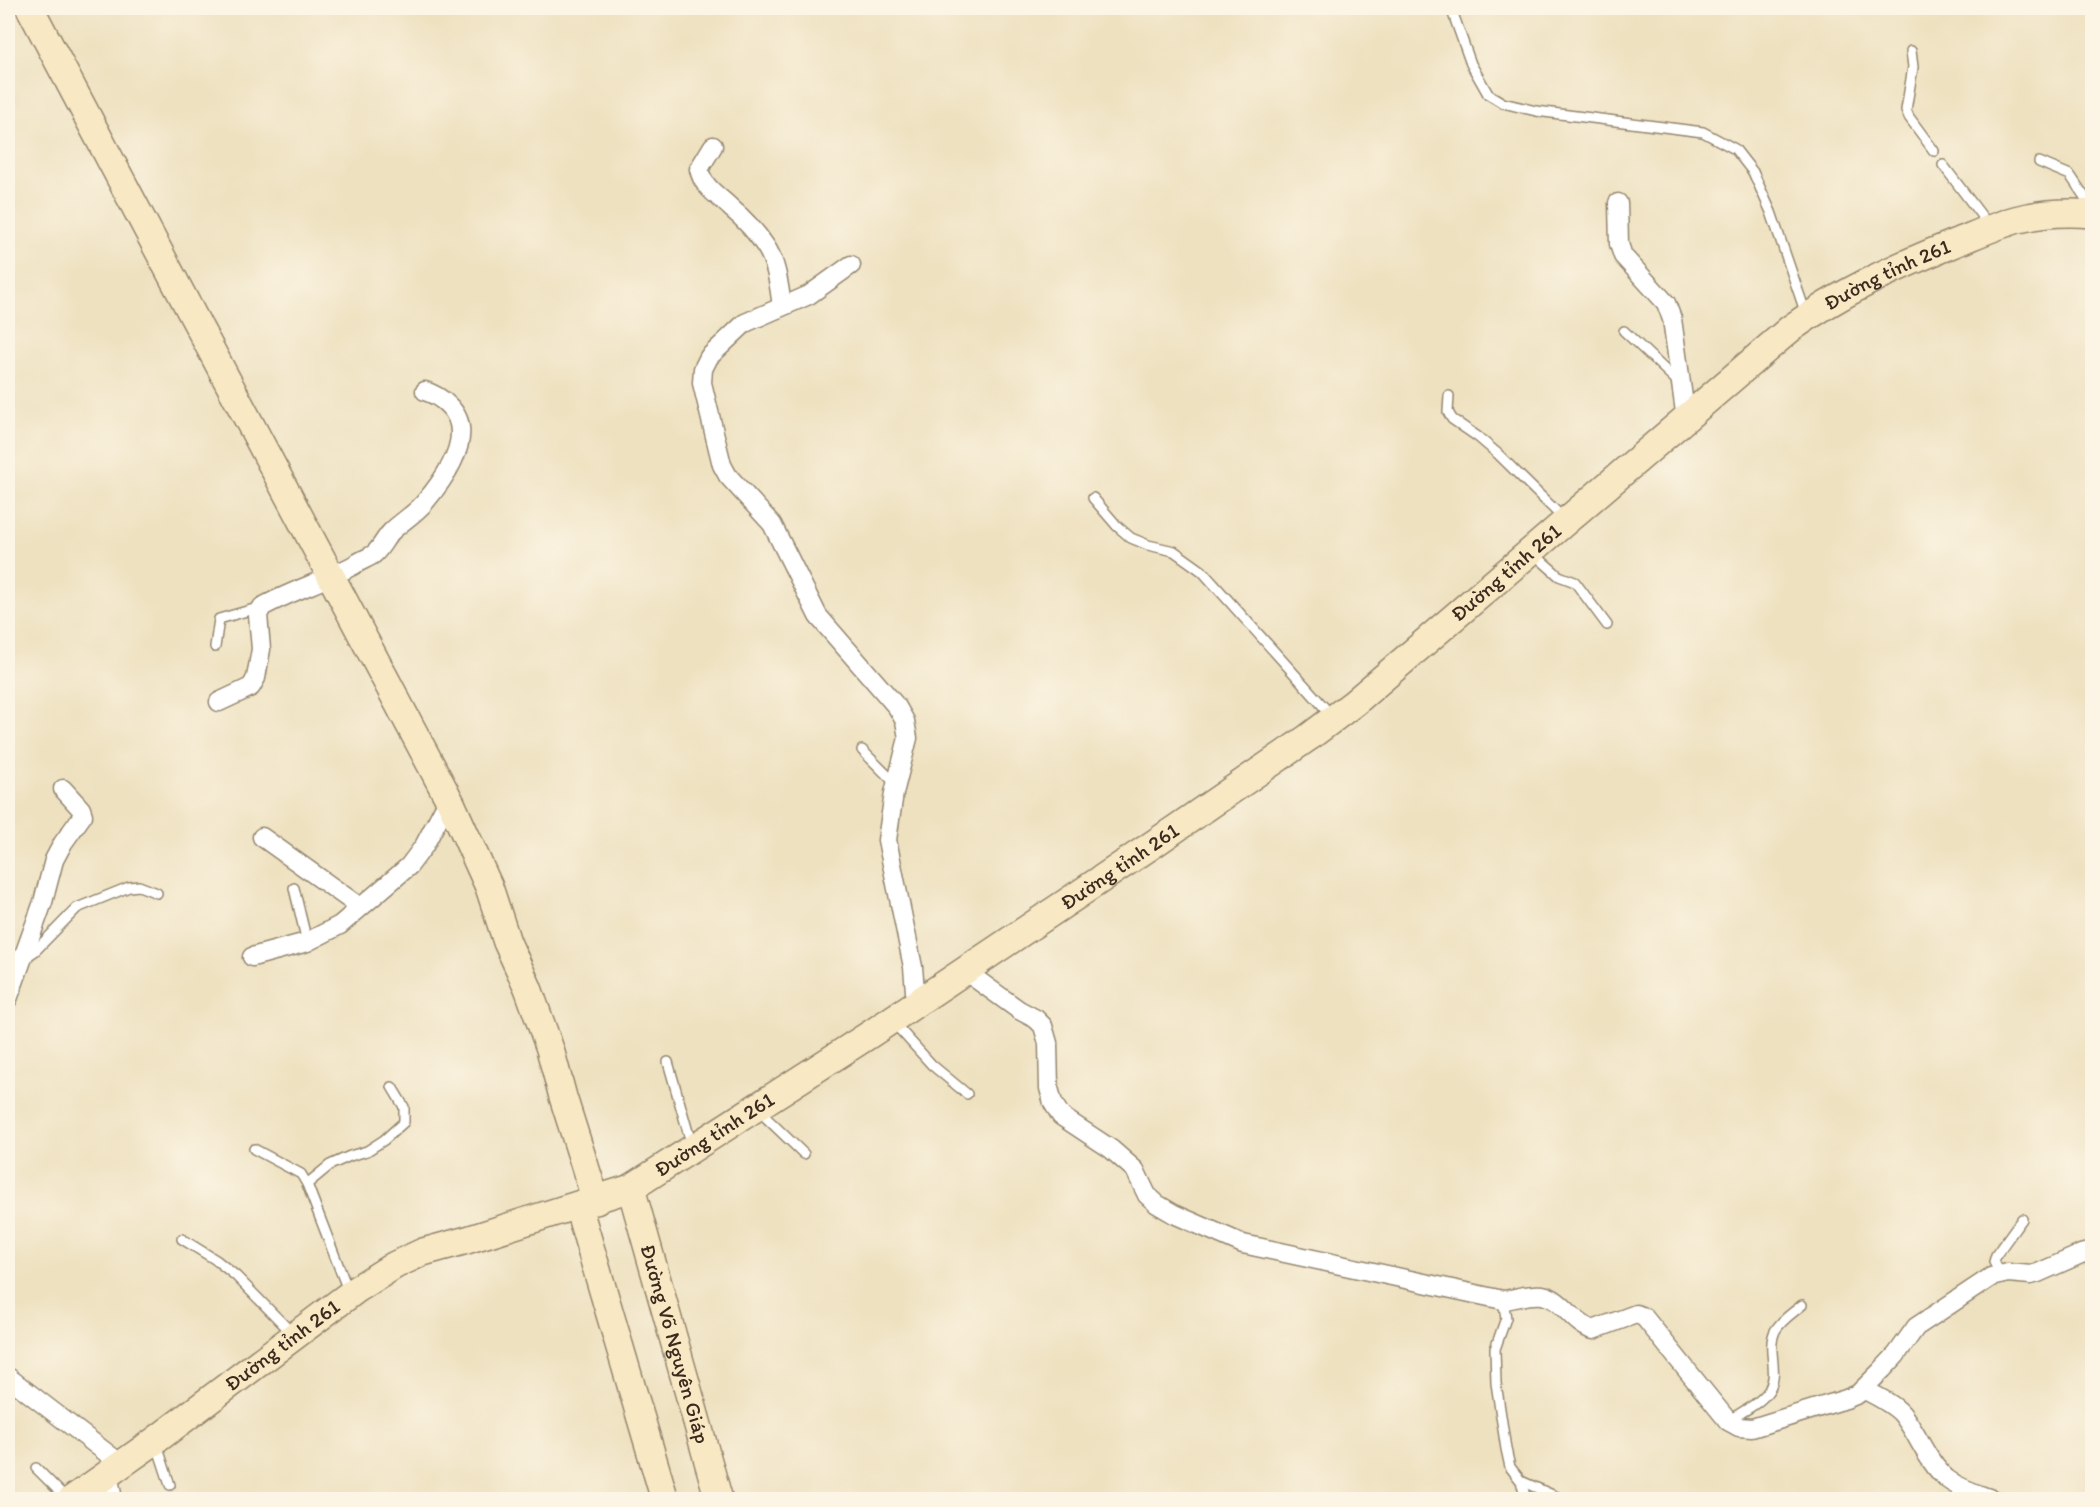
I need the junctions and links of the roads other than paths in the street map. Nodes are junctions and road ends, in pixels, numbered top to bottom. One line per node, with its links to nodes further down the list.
1 (30, 8): 23 (main road)
2 (1451, 8): 14 (lane)
3 (1911, 51): 5 (lane)
4 (713, 146): 13 (street)
5 (1934, 151)
6 (2039, 162): 9 (lane)
7 (1943, 165): 11 (lane)
8 (1618, 203): 16 (street)
9 (2092, 208)
10 (2092, 213): 11 (main road, Đường tỉnh 261)
11 (1992, 228): 14 (main road, Đường tỉnh 261)
12 (851, 265): 13 (street)
13 (782, 306): 30 (street)
14 (1807, 316): 19 (main road, Đường tỉnh 261)
15 (1624, 331): 16 (lane)
16 (1681, 385): 19 (street)
17 (425, 391): 23 (street)
18 (1449, 396): 21 (lane)
19 (1686, 418): 21 (main road, Đường tỉnh 261)
20 (1093, 498): 28 (lane)
21 (1566, 521): 22 (main road, Đường tỉnh 261)
22 (1532, 552): 25 (lane); 28 (main road, Đường tỉnh 261)
23 (331, 578): 24 (street); 32 (main road)
24 (262, 607): 26 (lane); 27 (street)
25 (1607, 625)
26 (215, 647)
27 (219, 702)
28 (1334, 719): 40 (main road, Đường tỉnh 261)
29 (862, 750): 30 (lane)
30 (897, 785): 42 (street)
31 (63, 789): 39 (street)
32 (451, 803): 36 (street); 53 (main road)
33 (262, 837): 36 (street)
34 (294, 888): 37 (lane)
35 (157, 893): 39 (lane)
36 (360, 907): 37 (street)
37 (307, 942): 38 (street)
38 (252, 957)
39 (23, 959): 41 (street)
40 (965, 971): 42 (main road, Đường tỉnh 261); 59 (street)
41 (8, 999)
42 (916, 1003): 43 (main road, Đường tỉnh 261)
43 (891, 1020): 46 (lane); 47 (main road, Đường tỉnh 261)
44 (668, 1062): 48 (lane)
45 (392, 1087): 51 (lane)
46 (967, 1094)
47 (756, 1108): 48 (main road, Đường tỉnh 261); 50 (lane)
48 (693, 1147): 52 (main road, Đường tỉnh 261)
49 (254, 1149): 51 (lane)
50 (804, 1154)
51 (307, 1184): 58 (lane)
52 (631, 1188): 53 (main road, Đường tỉnh 261); 73 (main road, Đường Võ Nguyên Giáp)
53 (587, 1203): 58 (main road, Đường tỉnh 261); 72 (main road)
54 (2022, 1219): 57 (lane)
55 (182, 1239): 61 (lane)
56 (2092, 1251): 57 (street)
57 (2000, 1274): 63 (street)
58 (350, 1295): 61 (main road, Đường tỉnh 261)
59 (1503, 1300): 64 (street); 68 (lane)
60 (1802, 1305): 64 (lane)
61 (295, 1336): 65 (main road, Đường tỉnh 261)
62 (8, 1377): 67 (street)
63 (1863, 1389): 64 (street); 76 (street)
64 (1728, 1421)
65 (156, 1440): 67 (main road, Đường tỉnh 261); 69 (lane)
66 (36, 1468): 70 (lane)
67 (114, 1469): 70 (main road, Đường tỉnh 261); 71 (street)
68 (1521, 1481): 74 (lane); 75 (lane)
69 (170, 1485)
70 (70, 1500)
71 (113, 1500)
72 (665, 1500)
73 (719, 1500)
74 (1526, 1500)
75 (1564, 1500)
76 (1994, 1500)

